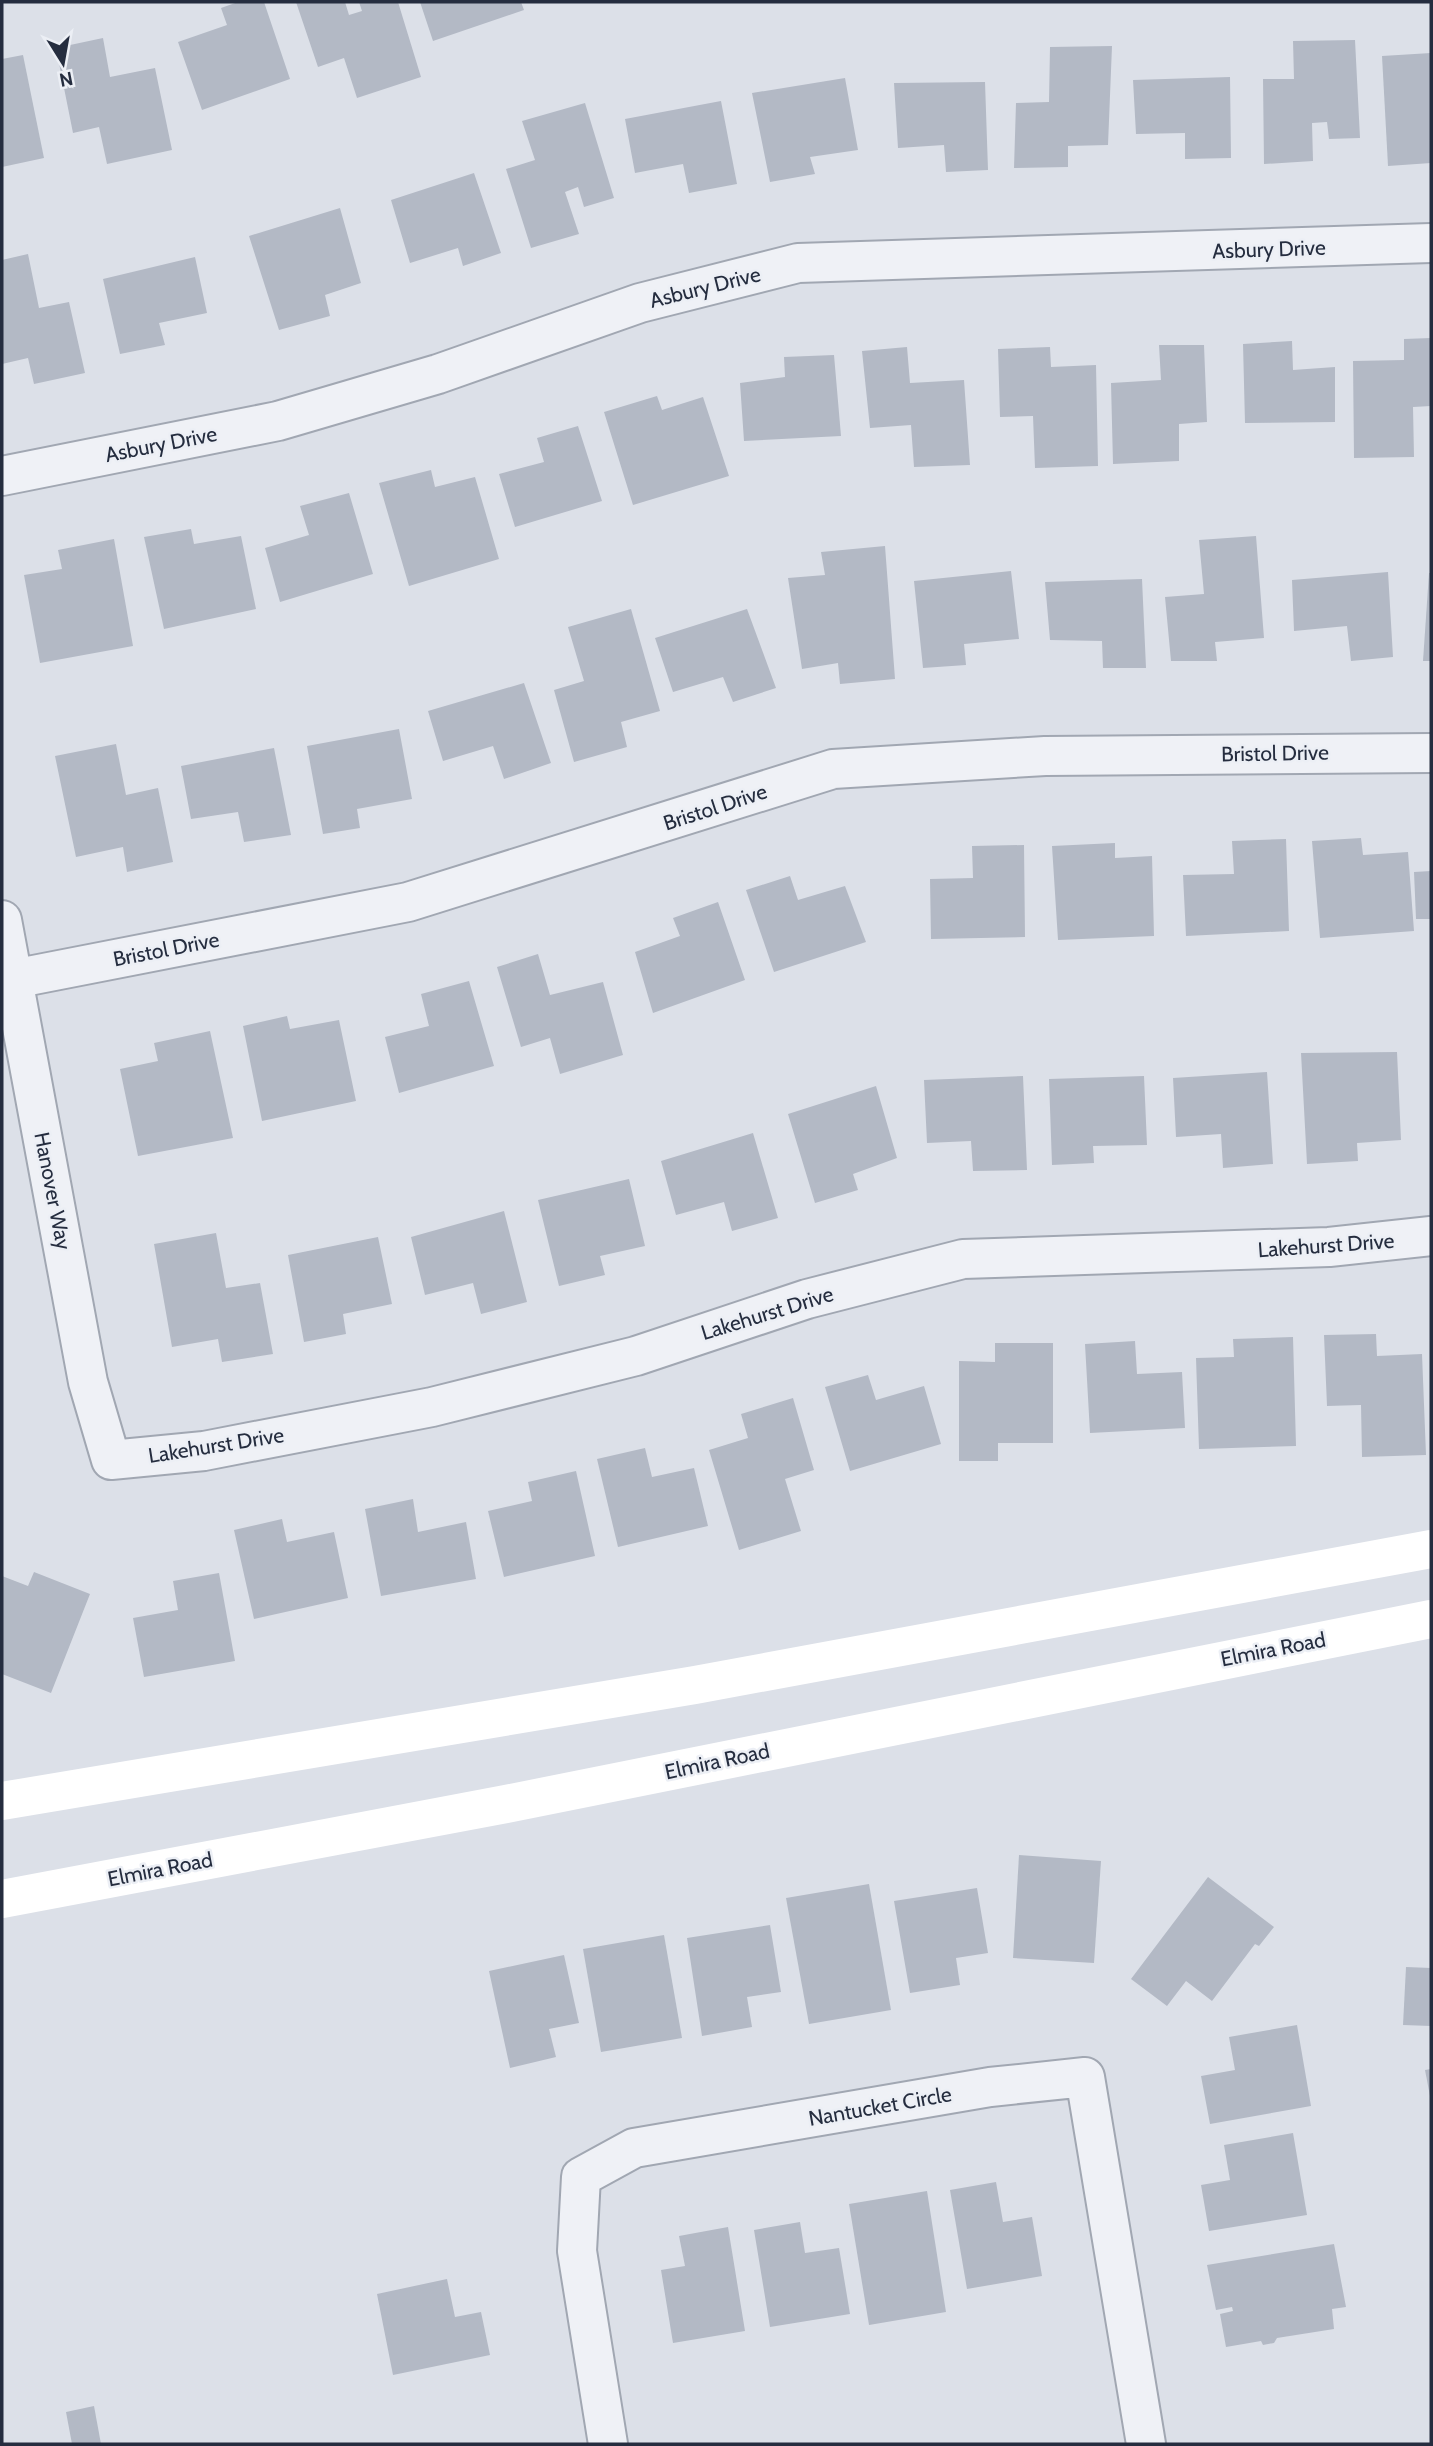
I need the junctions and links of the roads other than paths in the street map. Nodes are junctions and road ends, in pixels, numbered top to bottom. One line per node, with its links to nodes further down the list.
1 (1431, 243): 2 (street, Asbury Drive)
2 (2, 476)
3 (1431, 752): 5 (street, Bristol Drive)
4 (2, 920): 5 (street, Hanover Way)
5 (13, 979): 7 (street, Hanover Way)
6 (1431, 1236): 7 (street, Lakehurst Drive)
7 (111, 1461)
8 (1431, 1549): 10 (main road)
9 (1431, 1619): 11 (main road, Elmira Road)
10 (2, 1801)
11 (2, 1899)
12 (608, 2444): 13 (street, Nantucket Circle)
13 (1146, 2444)

